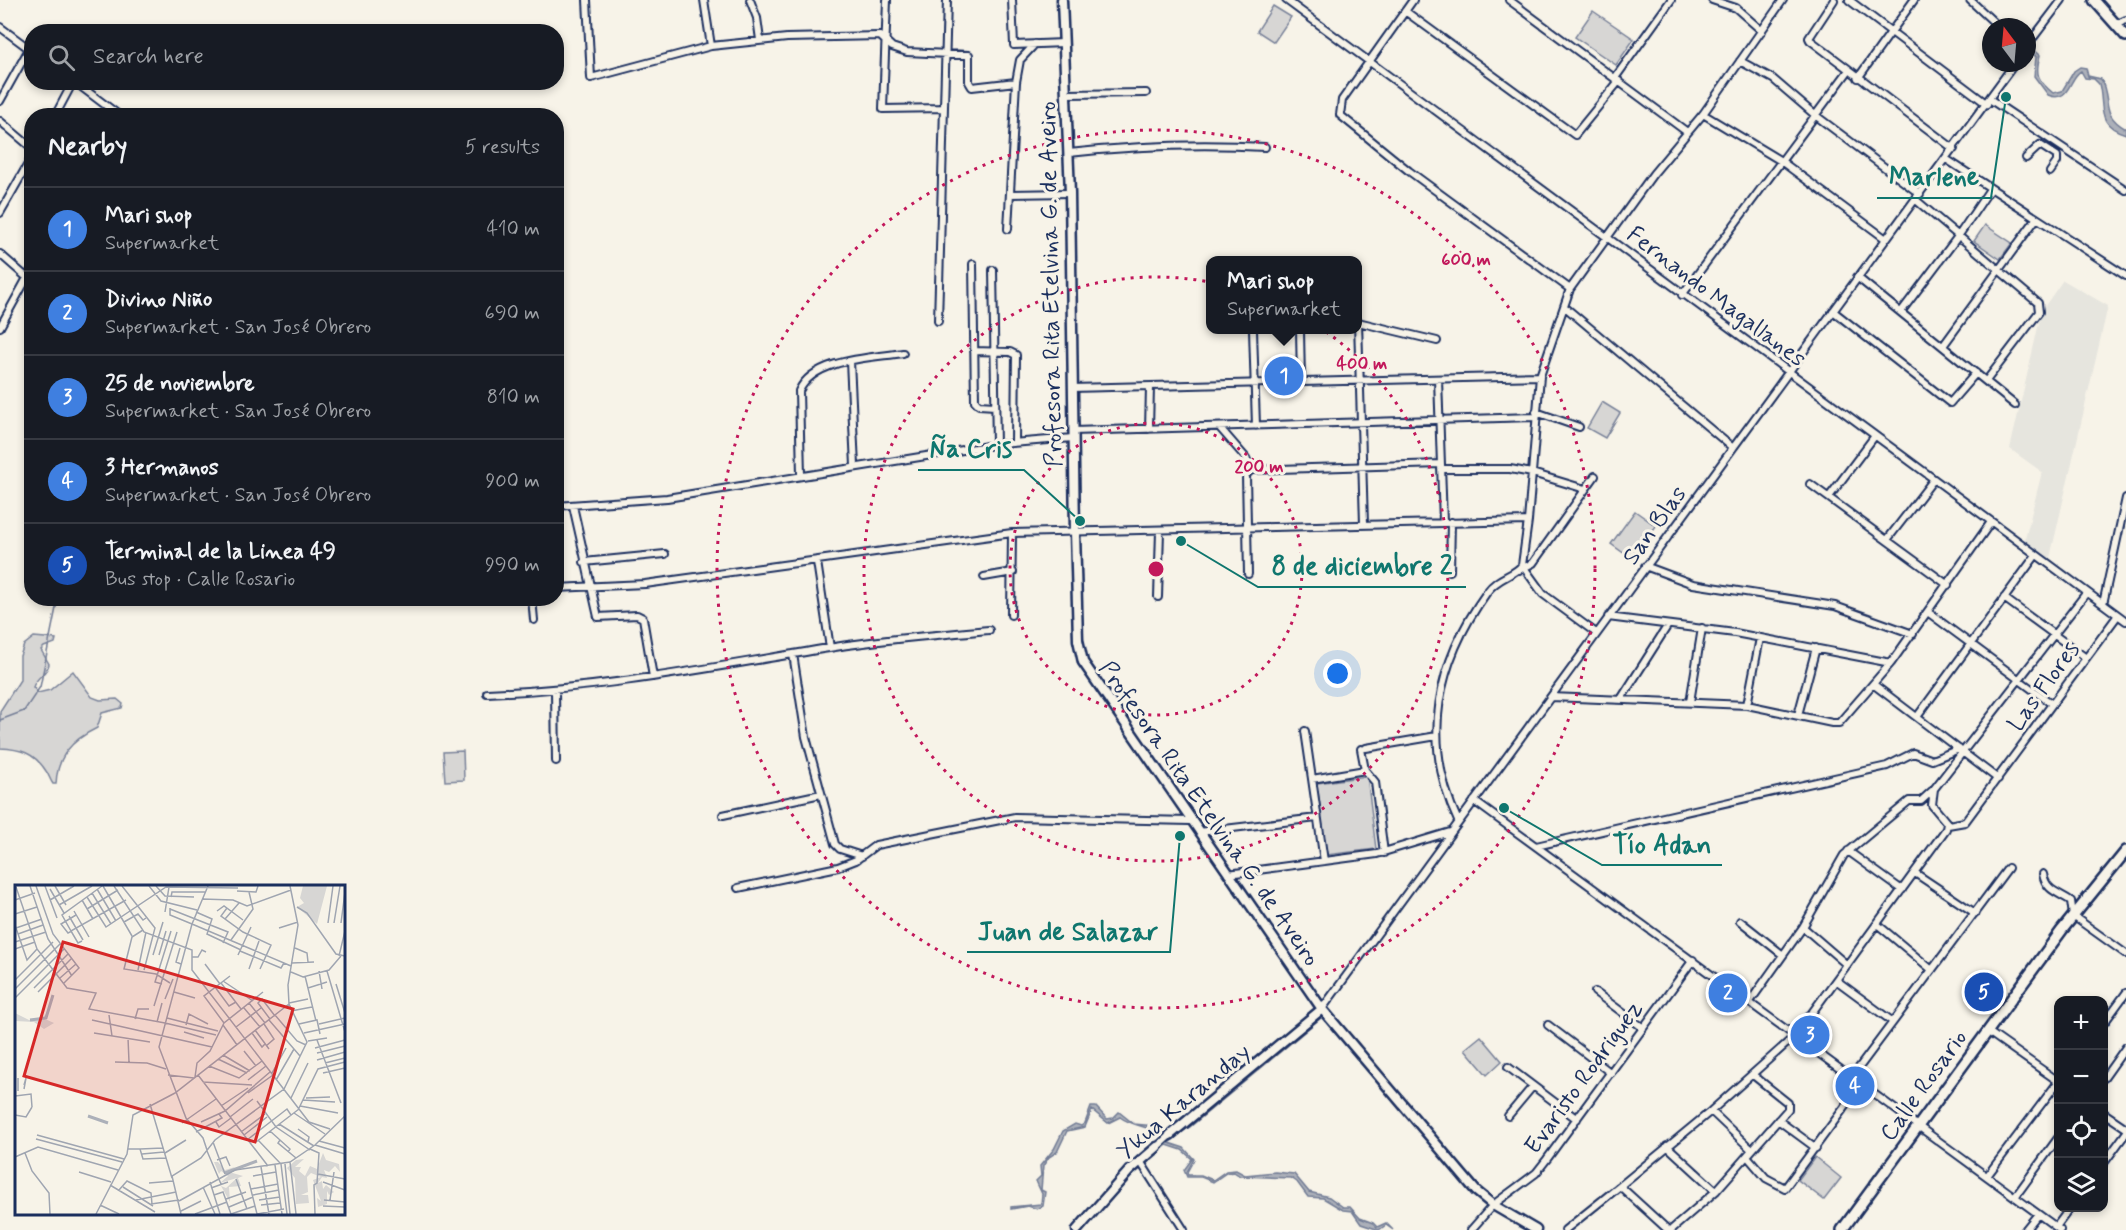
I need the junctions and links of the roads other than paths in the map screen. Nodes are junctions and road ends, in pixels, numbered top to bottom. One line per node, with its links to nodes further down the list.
1 (587, 0): 34 (street)
2 (704, 0): 34 (street)
3 (750, 0): 30 (street)
4 (887, 0): 29 (street)
5 (946, 0): 35 (street)
6 (1012, 0): 32 (street)
7 (1062, 0): 31 (street, Profesora Rita Etelvina G. de Aveiro)
8 (1287, 0): 38 (street, Fernando Magallanes)
9 (1413, 0): 20 (street)
10 (1509, 0): 42 (street)
11 (1671, 0): 42 (street)
12 (1712, 0): 25 (street)
13 (1783, 0): 25 (street)
14 (1834, 0): 39 (street)
15 (1849, 0): 26 (street)
16 (1914, 0): 26 (street)
17 (1970, 0): 21 (street)
18 (2062, 0): 27 (street)
19 (2094, 0): 23 (main road)
20 (1405, 11): 38 (street); 42 (street)
21 (1989, 18)
22 (2126, 20): 23 (street)
23 (2115, 25): 28 (main road)
24 (0, 27): 33 (street)
25 (1762, 30): 37 (street)
26 (1892, 31): 41 (street); 49 (street)
27 (2036, 34)
28 (2126, 36)
29 (884, 38): 30 (street); 35 (street); 52 (street)
30 (760, 40): 34 (street)
31 (1064, 43): 32 (street); 47 (street, Profesora Rita Etelvina G. de Aveiro)
32 (1035, 44): 43 (street)
33 (24, 45)
34 (711, 46)
35 (945, 54): 43 (street); 52 (street)
36 (24, 60): 48 (street)
37 (1740, 61): 53 (street); 54 (street)
38 (1369, 62): 77 (street, Fernando Magallanes); 87 (street)
39 (1849, 70): 41 (street); 54 (street)
40 (2009, 72): 49 (street, San Blas)
41 (1858, 78): 60 (street)
42 (1617, 80): 56 (street)
43 (1016, 82): 71 (street)
44 (70, 90): 50 (street)
45 (85, 90): 51 (street)
46 (1146, 93): 47 (street)
47 (1066, 94): 62 (street, Profesora Rita Etelvina G. de Aveiro)
48 (0, 101)
49 (1989, 102): 58 (street); 60 (street, San Blas)
50 (59, 108)
51 (109, 108)
52 (943, 108): 92 (street)
53 (1703, 114): 56 (street); 65 (street)
54 (1815, 115): 65 (street); 72 (street)
55 (0, 121): 57 (street)
56 (1687, 132): 77 (street)
57 (24, 141)
58 (2055, 142): 61 (street); 69 (street)
59 (1265, 147): 62 (street)
60 (1954, 149): 64 (street, San Blas)
61 (2049, 150): 63 (street); 67 (street)
62 (1069, 153): 70 (street, Profesora Rita Etelvina G. de Aveiro)
63 (2026, 158)
64 (1946, 159): 68 (street); 72 (street, San Blas)
65 (1781, 161): 78 (street); 88 (street)
66 (24, 171): 73 (street)
67 (2050, 172)
68 (1990, 189): 74 (street); 76 (street)
69 (2126, 190)
70 (1070, 193): 71 (street); 113 (street, Profesora Rita Etelvina G. de Aveiro)
71 (1010, 194): 75 (street)
72 (1918, 197): 76 (street); 78 (street, San Blas)
73 (0, 213)
74 (2036, 219): 81 (street); 84 (street)
75 (1008, 230)
76 (1959, 235): 81 (street); 91 (street)
77 (1606, 237): 87 (street); 88 (street, Fernando Magallanes)
78 (1887, 239): 85 (street, San Blas)
79 (0, 254): 83 (street)
80 (973, 264): 100 (street)
81 (2001, 269): 99 (street); 109 (street)
82 (993, 270): 101 (street)
83 (24, 276)
84 (2126, 276)
85 (1857, 277): 90 (street, San Blas); 91 (street)
86 (24, 288): 94 (street)
87 (1570, 289): 89 (street)
88 (1682, 295): 104 (street, Fernando Magallanes)
89 (1565, 308): 106 (street); 127 (street)
90 (1833, 311): 104 (street, San Blas); 105 (street)
91 (1901, 312): 99 (street)
92 (938, 321)
93 (1362, 323): 98 (street)
94 (0, 327)
95 (1253, 334): 111 (street)
96 (1300, 334): 110 (street)
97 (1358, 334): 108 (street)
98 (1437, 341)
99 (1943, 346): 105 (street)
100 (974, 351): 101 (street); 115 (street)
101 (994, 351): 115 (street); 125 (street)
102 (903, 353): 103 (street)
103 (850, 361): 128 (street); 133 (street)
104 (1789, 372): 124 (street, Fernando Magallanes); 127 (street, San Blas)
105 (1976, 373): 109 (street)
106 (1540, 376): 107 (street); 116 (street)
107 (1438, 379): 108 (street); 117 (street)
108 (1359, 380): 110 (street); 118 (street)
109 (1986, 381): 114 (street)
110 (1301, 382): 111 (street)
111 (1255, 383): 112 (street); 119 (street)
112 (1150, 387): 113 (street); 122 (street)
113 (1072, 388): 123 (street, Profesora Rita Etelvina G. de Aveiro)
114 (2015, 405)
115 (995, 406): 126 (street)
116 (1536, 414): 117 (street); 120 (street); 132 (street)
117 (1439, 421): 118 (street); 130 (street)
118 (1360, 423): 119 (street); 129 (street)
119 (1256, 426): 121 (street)
120 (1579, 427)
121 (1220, 428): 122 (street); 131 (street)
122 (1149, 429): 123 (street)
123 (1073, 434): 125 (street); 149 (street, Profesora Rita Etelvina G. de Aveiro)
124 (1874, 437): 135 (street, Fernando Magallanes); 138 (street)
125 (1015, 442): 126 (street)
126 (996, 445): 128 (street)
127 (1733, 448): 156 (street, San Blas)
128 (855, 466): 133 (street)
129 (1362, 466): 130 (street); 131 (street); 146 (street)
130 (1441, 466): 132 (street); 143 (street)
131 (1251, 470): 147 (street)
132 (1532, 473): 137 (street); 142 (street)
133 (801, 475): 141 (street)
134 (1595, 476): 137 (street)
135 (1934, 479): 145 (street, Fernando Magallanes); 151 (street)
136 (1810, 484): 138 (street)
137 (1585, 489): 157 (street)
138 (1829, 497): 151 (street)
139 (2126, 498): 168 (street)
140 (564, 506): 141 (street)
141 (573, 506): 154 (street)
142 (1528, 521): 144 (street); 157 (street)
143 (1443, 522): 144 (street); 146 (street)
144 (1451, 522): 158 (street)
145 (1991, 522): 153 (street, Fernando Magallanes); 162 (street)
146 (1364, 524): 147 (street)
147 (1247, 528): 148 (street); 160 (street)
148 (1160, 531): 149 (street); 166 (street)
149 (1075, 532): 150 (street); 213 (street, Profesora Rita Etelvina G. de Aveiro)
150 (1012, 533): 155 (street); 159 (street)
151 (1887, 540): 162 (street)
152 (665, 554): 154 (street)
153 (2036, 555): 165 (street, Fernando Magallanes); 167 (street)
154 (585, 562): 164 (street)
155 (817, 562): 164 (street); 184 (street)
156 (1645, 566): 173 (street, San Blas); 180 (street)
157 (1522, 569): 179 (street); 202 (street)
158 (1450, 571)
159 (1013, 572): 161 (street); 171 (street)
160 (1248, 574)
161 (984, 577)
162 (1948, 585): 170 (street)
163 (564, 588): 164 (street)
164 (591, 588): 189 (street)
165 (2087, 592): 168 (street, Fernando Magallanes); 181 (street)
166 (1158, 597)
167 (2004, 598): 181 (street); 183 (street)
168 (2103, 604): 172 (street, Fernando Magallanes)
169 (533, 606): 174 (street)
170 (1929, 613): 180 (street); 183 (street)
171 (1011, 615)
172 (2118, 615): 175 (street, Fernando Magallanes); 187 (street, Las Flores)
173 (1608, 617): 176 (street); 179 (street, San Blas)
174 (534, 620)
175 (2126, 621)
176 (1668, 625): 177 (street); 195 (street)
177 (1702, 628): 182 (street); 196 (street)
178 (989, 630): 184 (street)
179 (1596, 633): 194 (street, San Blas)
180 (1913, 634): 188 (street)
181 (2054, 634): 187 (street); 190 (street)
182 (1760, 638): 185 (street); 198 (street)
183 (1970, 644): 190 (street); 200 (street)
184 (830, 648): 186 (street)
185 (1816, 648): 188 (street); 199 (street)
186 (793, 654): 189 (street); 209 (street)
187 (2086, 658): 197 (street, Las Flores)
188 (1891, 663): 191 (street)
189 (653, 677): 192 (street)
190 (2019, 679): 197 (street); 203 (street)
191 (1872, 684): 199 (street); 200 (street)
192 (555, 691): 193 (street); 204 (street)
193 (487, 693)
194 (1551, 697): 195 (street); 210 (street, San Blas)
195 (1621, 699): 196 (street)
196 (1690, 702): 198 (street)
197 (2052, 704): 207 (street, Las Flores)
198 (1747, 705): 199 (street)
199 (1798, 715)
200 (1917, 717): 203 (street)
201 (1305, 731): 206 (street)
202 (1437, 736): 205 (street); 214 (street)
203 (1961, 751): 207 (street); 208 (street); 218 (street)
204 (556, 761)
205 (1365, 770): 206 (street); 220 (street)
206 (1312, 779): 212 (street)
207 (1998, 779): 215 (street, Las Flores)
208 (1934, 789): 215 (street); 219 (street)
209 (822, 794): 211 (street); 222 (street)
210 (1474, 801): 214 (street, San Blas); 218 (street)
211 (723, 815)
212 (1317, 818): 217 (street); 223 (street)
213 (1190, 821): 217 (street, Profesora Rita Etelvina G. de Aveiro); 222 (street)
214 (1458, 821): 216 (street, San Blas)
215 (1948, 825): 225 (street)
216 (1450, 832): 220 (street); 244 (street, San Blas)
217 (1198, 833): 227 (street, Profesora Rita Etelvina G. de Aveiro)
218 (1536, 846): 237 (street)
219 (1848, 851): 229 (street); 234 (street)
220 (1384, 853): 223 (street)
221 (2125, 854): 231 (main road, Calle Rosario)
222 (862, 856): 228 (street)
223 (1324, 861): 227 (street)
224 (2008, 868): 230 (street)
225 (1915, 873): 229 (street); 230 (street)
226 (2043, 873): 231 (street)
227 (1227, 874): 244 (street, Profesora Rita Etelvina G. de Aveiro)
228 (738, 888)
229 (1902, 890): 233 (street)
230 (1975, 913): 239 (street)
231 (2073, 916): 235 (street); 249 (main road, Calle Rosario)
232 (1740, 921): 236 (street)
233 (1877, 924): 238 (street); 239 (street)
234 (1803, 927): 236 (street); 238 (street)
235 (2126, 954)
236 (1784, 955): 243 (street)
237 (1693, 960): 243 (street); 248 (street, Evaristo Rodriguez)
238 (1847, 965): 240 (street)
239 (1932, 970): 246 (street)
240 (1836, 980): 246 (street); 250 (street)
241 (1595, 992): 248 (street)
242 (2126, 993): 245 (street)
243 (1749, 1003): 250 (street)
244 (1322, 1009): 268 (street, Ykua Karanday); 280 (street, Profesora Rita Etelvina G. de Aveiro)
245 (2108, 1016)
246 (1893, 1022): 256 (street)
247 (1548, 1025): 254 (street)
248 (1642, 1028): 254 (street, Evaristo Rodriguez)
249 (1987, 1031): 257 (street); 266 (main road, Calle Rosario)
250 (1795, 1036): 255 (street); 256 (street)
251 (2126, 1047): 253 (street)
252 (1508, 1067): 259 (street)
253 (2108, 1071)
254 (1611, 1073): 264 (street, Evaristo Rodriguez)
255 (1753, 1075): 261 (street); 265 (street)
256 (1852, 1077): 258 (street)
257 (2054, 1078)
258 (1861, 1085): 266 (street); 272 (street)
259 (1533, 1086): 262 (street); 264 (street)
260 (2054, 1086): 276 (street)
261 (1711, 1111): 270 (street); 273 (street)
262 (1508, 1116)
263 (2108, 1117): 267 (street)
264 (1578, 1119): 280 (street, Evaristo Rodriguez)
265 (1778, 1120): 272 (street); 273 (street)
266 (1918, 1126): 276 (street); 290 (main road, Calle Rosario)
267 (2126, 1131): 274 (street)
268 (1170, 1135): 271 (street, Ykua Karanday)
269 (2054, 1143): 279 (street)
270 (1666, 1146): 277 (street); 278 (street)
271 (1157, 1147): 275 (street, Ykua Karanday)
272 (1816, 1148): 273 (street)
273 (1750, 1153): 278 (street)
274 (2107, 1158)
275 (1140, 1161): 284 (street, Ykua Karanday); 285 (street)
276 (1987, 1176): 279 (street)
277 (1620, 1186): 288 (street); 289 (street)
278 (1716, 1191): 289 (street)
279 (2015, 1197): 282 (street)
280 (1493, 1205): 286 (street, Evaristo Rodriguez); 287 (street, Profesora Rita Etelvina G. de Aveiro)
281 (2068, 1212): 283 (street)
282 (2038, 1214): 283 (street); 291 (street)
283 (2058, 1228)
284 (1077, 1230)
285 (1184, 1230)
286 (1471, 1230)
287 (1536, 1230)
288 (1565, 1230)
289 (1670, 1230)
290 (1842, 1230)
291 (2025, 1230)

